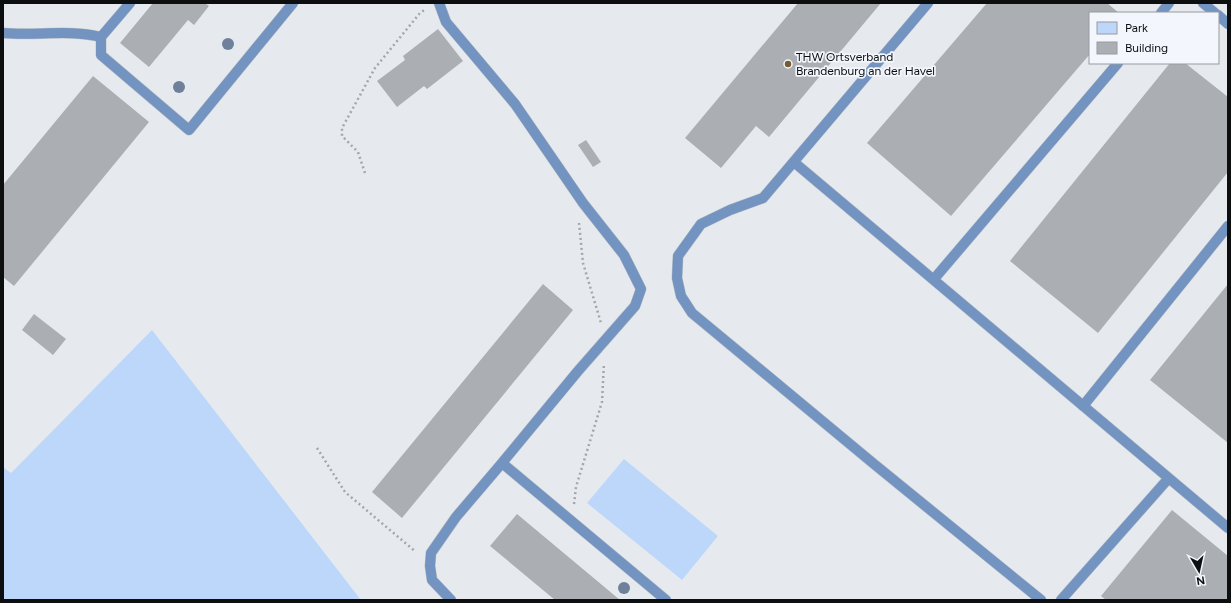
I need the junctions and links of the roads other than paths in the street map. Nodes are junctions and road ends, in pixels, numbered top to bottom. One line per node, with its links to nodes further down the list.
1 (130, 3): 12 (lane)
2 (293, 3): 12 (lane)
3 (928, 3): 14 (lane)
4 (1170, 3): 7 (lane)
5 (1203, 3): 8 (lane)
6 (435, 5): 18 (lane)
7 (1162, 12)
8 (1214, 12)
9 (1219, 17): 10 (lane)
10 (1228, 24)
11 (3, 33): 12 (lane)
12 (101, 37)
13 (1117, 64): 16 (lane)
14 (795, 163): 16 (lane); 23 (lane)
15 (1228, 226): 17 (lane)
16 (934, 279): 17 (lane)
17 (1083, 406): 19 (lane)
18 (502, 463): 21 (lane); 22 (lane)
19 (1168, 479): 20 (lane); 24 (lane)
20 (1228, 528)
21 (451, 600)
22 (666, 600)
23 (1041, 600)
24 (1061, 600)

